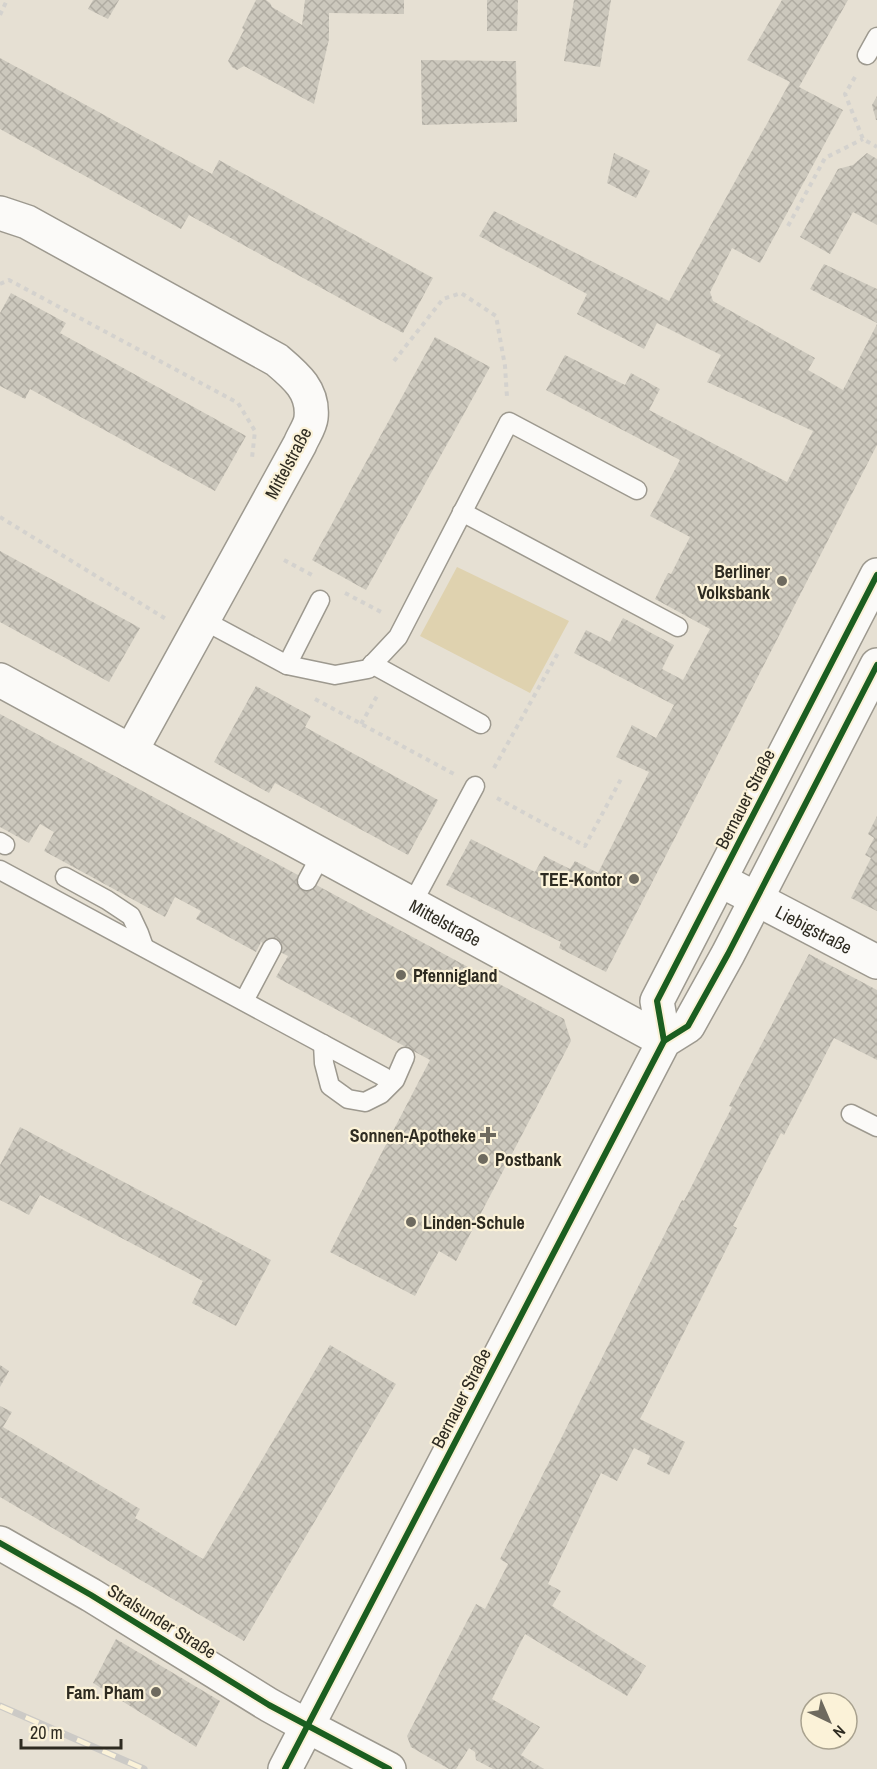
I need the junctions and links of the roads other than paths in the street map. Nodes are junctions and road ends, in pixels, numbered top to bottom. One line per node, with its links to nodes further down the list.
1 (877, 37): 2 (lane)
2 (867, 55)
3 (0, 213): 9 (street, Mittelstraße)
4 (637, 490): 5 (lane)
5 (462, 512): 8 (lane); 10 (lane)
6 (877, 576): 19 (street, Bernauer Straße)
7 (320, 600): 11 (lane)
8 (678, 627)
9 (199, 628): 11 (lane); 15 (street, Mittelstraße)
10 (372, 664): 11 (lane); 14 (lane)
11 (287, 665)
12 (877, 665): 20 (street, Bernauer Straße)
13 (0, 680): 15 (street, Mittelstraße)
14 (481, 724)
15 (131, 751): 21 (street, Mittelstraße)
16 (479, 788): 21 (lane)
17 (0, 870): 22 (lane)
18 (65, 877): 22 (lane)
19 (720, 880): 20 (street, Liebigstraße); 26 (street, Bernauer Straße)
20 (756, 900): 24 (street, Liebigstraße); 26 (street, Bernauer Straße)
21 (412, 904): 26 (street, Mittelstraße)
22 (144, 947): 25 (lane)
23 (272, 948): 25 (lane)
24 (877, 962)
25 (244, 1001): 27 (lane)
26 (664, 1041): 33 (street, Bernauer Straße)
27 (323, 1044): 28 (lane); 29 (lane)
28 (405, 1057)
29 (384, 1077)
30 (851, 1114): 31 (lane)
31 (877, 1127)
32 (0, 1543): 33 (street, Stralsunder Straße)
33 (307, 1726): 34 (street, Bernauer Straße); 35 (street, Stralsunder Straße)
34 (285, 1769)
35 (389, 1769)

